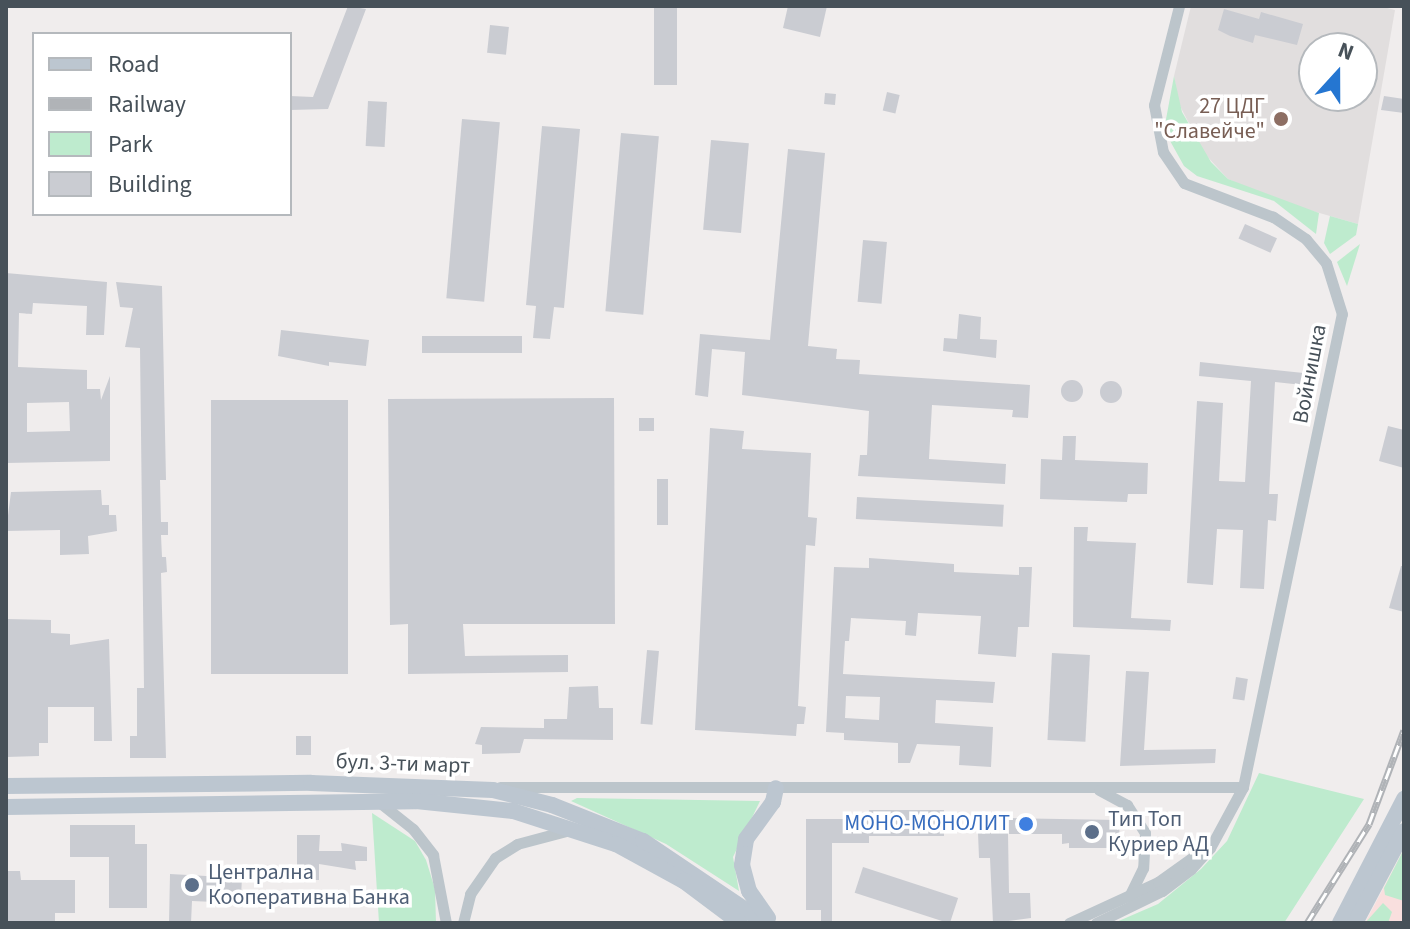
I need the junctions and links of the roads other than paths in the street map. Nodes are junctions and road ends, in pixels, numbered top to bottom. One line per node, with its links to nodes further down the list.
1 (1179, 6): 4 (street, Войнишка)
2 (6, 786): 3 (main road, бул. 3-ти март)
3 (469, 786): 5 (street); 17 (main road, бул. 3-ти март)
4 (1243, 787): 6 (street); 12 (street, Войнишка)
5 (776, 788): 6 (street); 18 (main road)
6 (1095, 788): 13 (street)
7 (1404, 799): 21 (main road)
8 (378, 802): 9 (main road, бул. 3-ти март); 10 (main road, бул. 3-ти март); 14 (street)
9 (6, 807)
10 (576, 830): 15 (street); 16 (main road, бул. 3-ти март)
11 (1404, 831): 22 (main road)
12 (1217, 835): 13 (street); 20 (street)
13 (1129, 897): 19 (street)
14 (446, 923)
15 (463, 923)
16 (740, 923)
17 (765, 923)
18 (772, 923)
19 (1069, 923)
20 (1096, 923)
21 (1340, 923)
22 (1355, 923)

